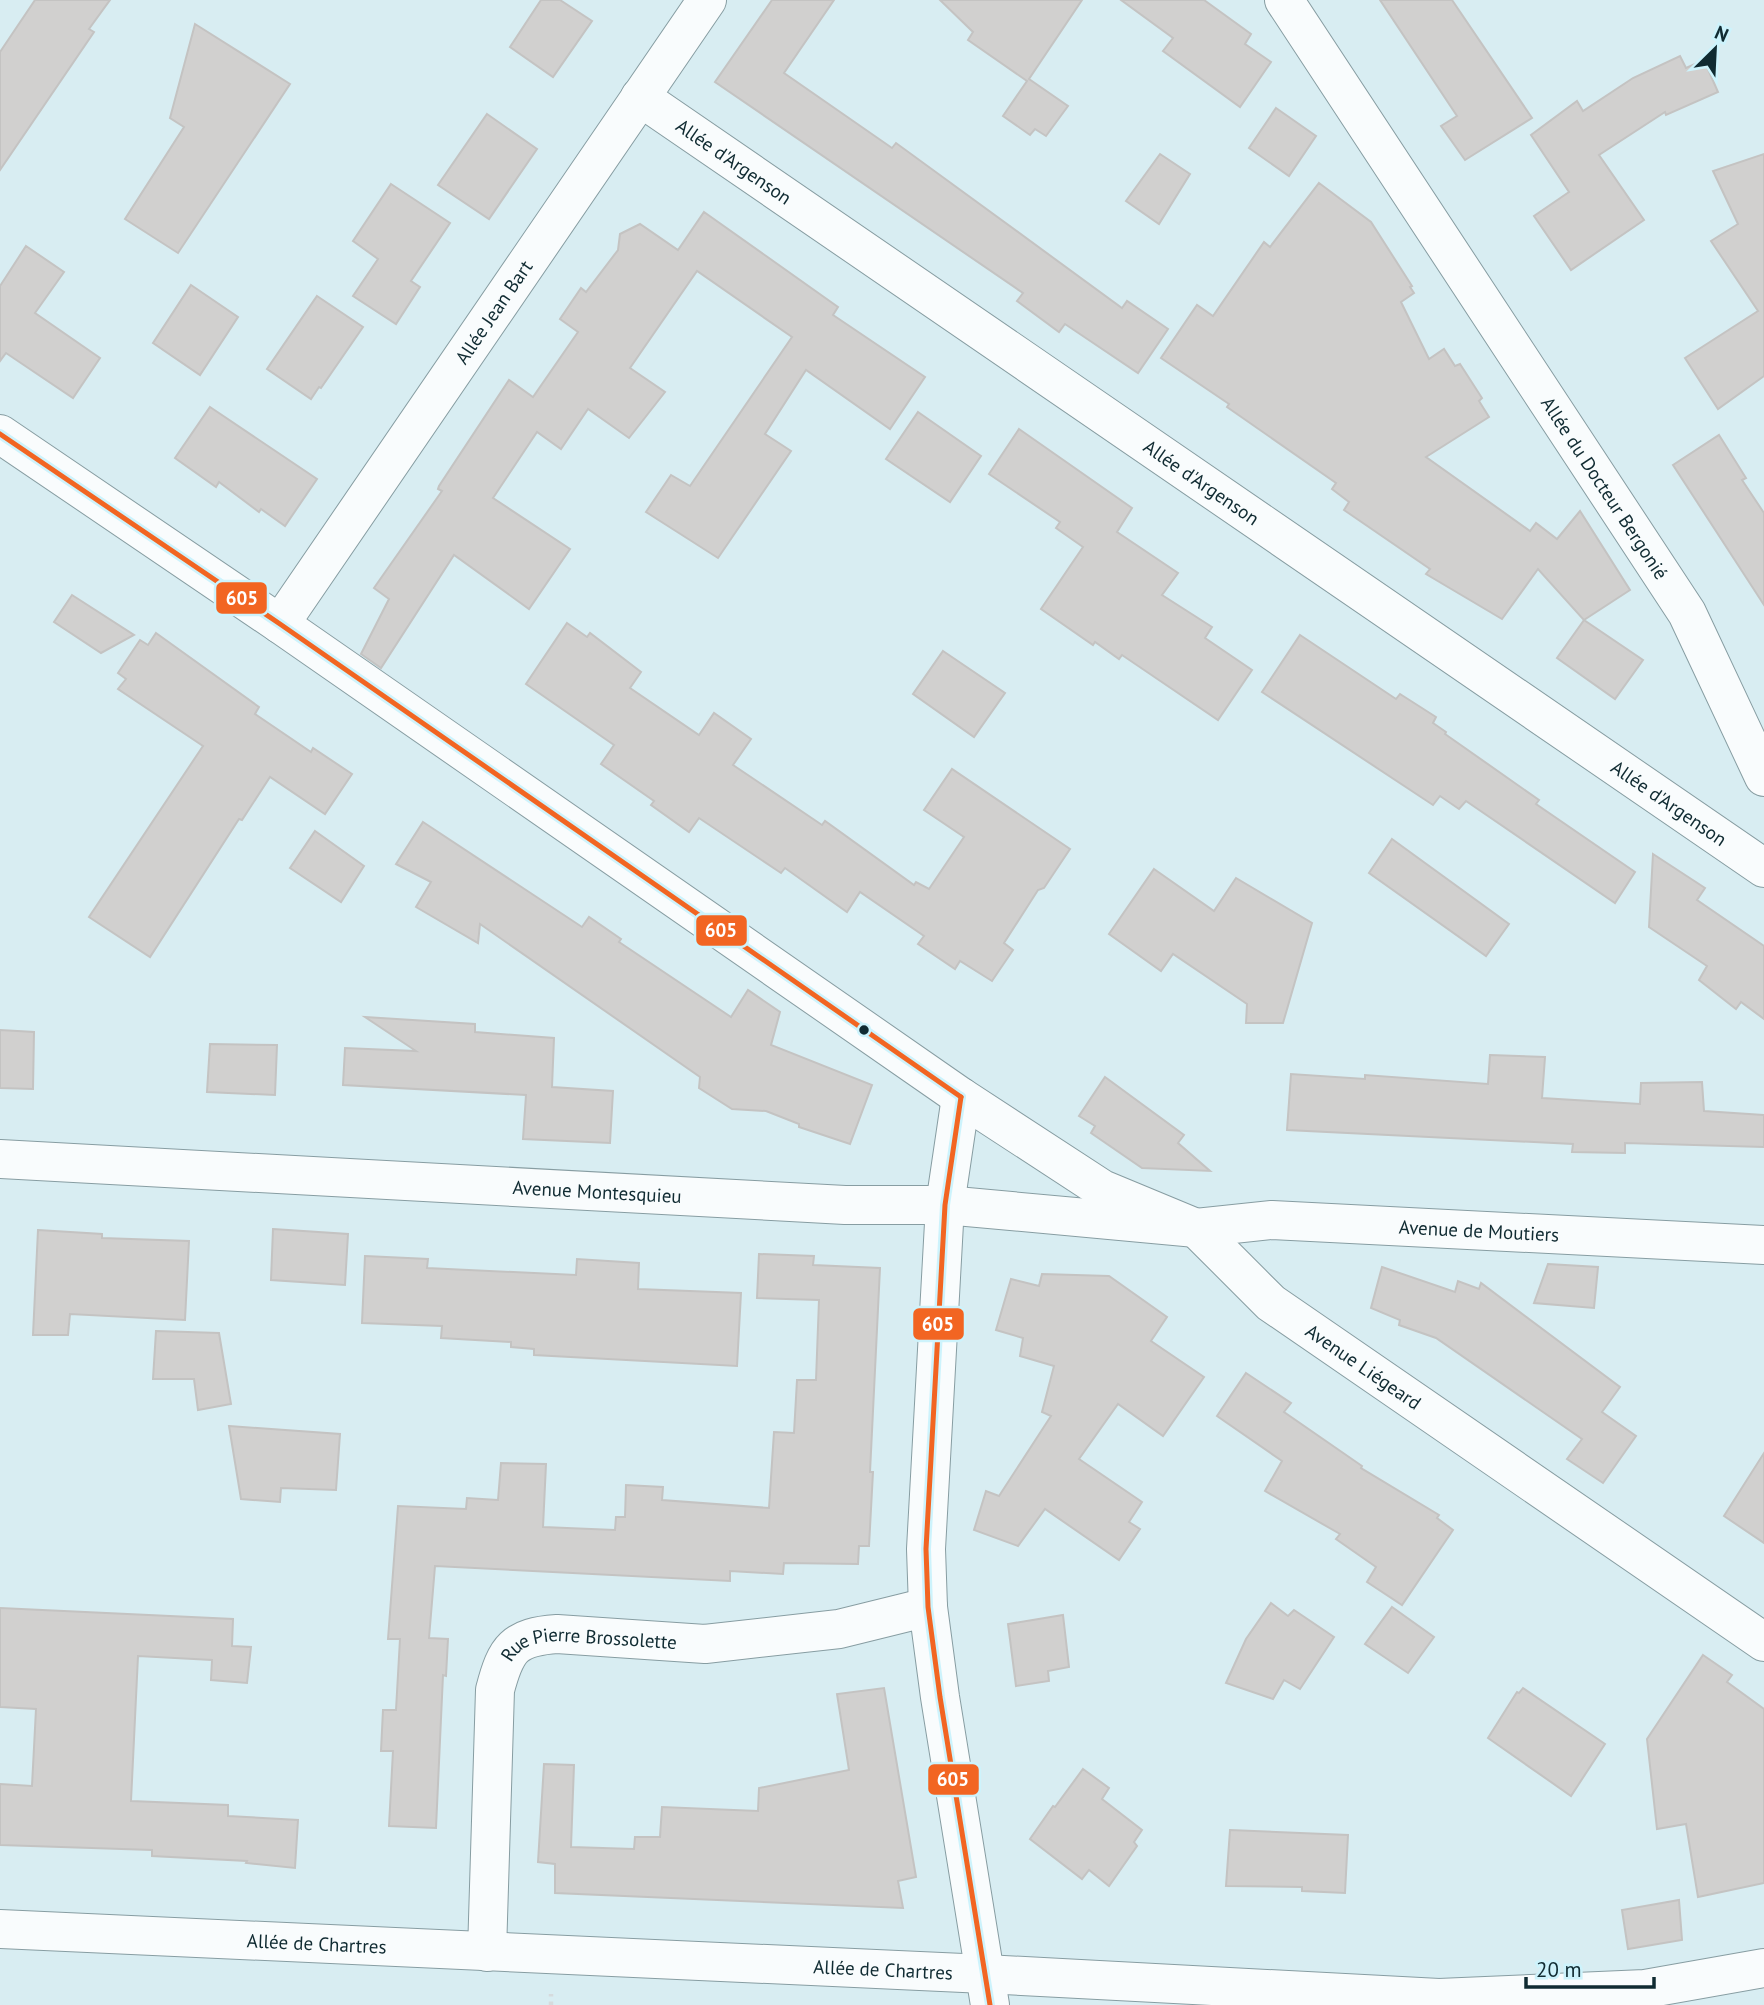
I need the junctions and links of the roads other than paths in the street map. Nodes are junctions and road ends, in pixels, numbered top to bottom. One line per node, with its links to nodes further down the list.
1 (707, 0): 3 (street, Allée Jean Bart)
2 (1284, 0): 6 (street, Allée du Docteur Bergonié)
3 (639, 97): 5 (street, Allée Jean Bart); 7 (street, Allée d'Argenson)
4 (0, 434): 5 (street, Avenue Liégeard)
5 (279, 624): 8 (street, Avenue Liégeard)
6 (1764, 777)
7 (1764, 869)
8 (961, 1097): 10 (street); 11 (street, Avenue Liégeard)
9 (0, 1159): 10 (street, Avenue Montesquieu)
10 (945, 1205): 11 (street, Avenue Montesquieu); 13 (street)
11 (1196, 1228): 12 (street, Avenue de Moutiers); 14 (street, Avenue Liégeard)
12 (1764, 1245)
13 (928, 1607): 16 (street, Rue Pierre Brossolette); 18 (street)
14 (1764, 1642)
15 (0, 1928): 16 (street, Allée de Chartres)
16 (487, 1952): 18 (street, Allée de Chartres)
17 (1764, 1968): 19 (street, Allée de Chartres)
18 (988, 1989): 19 (street, Allée de Chartres)
19 (1645, 1997)

